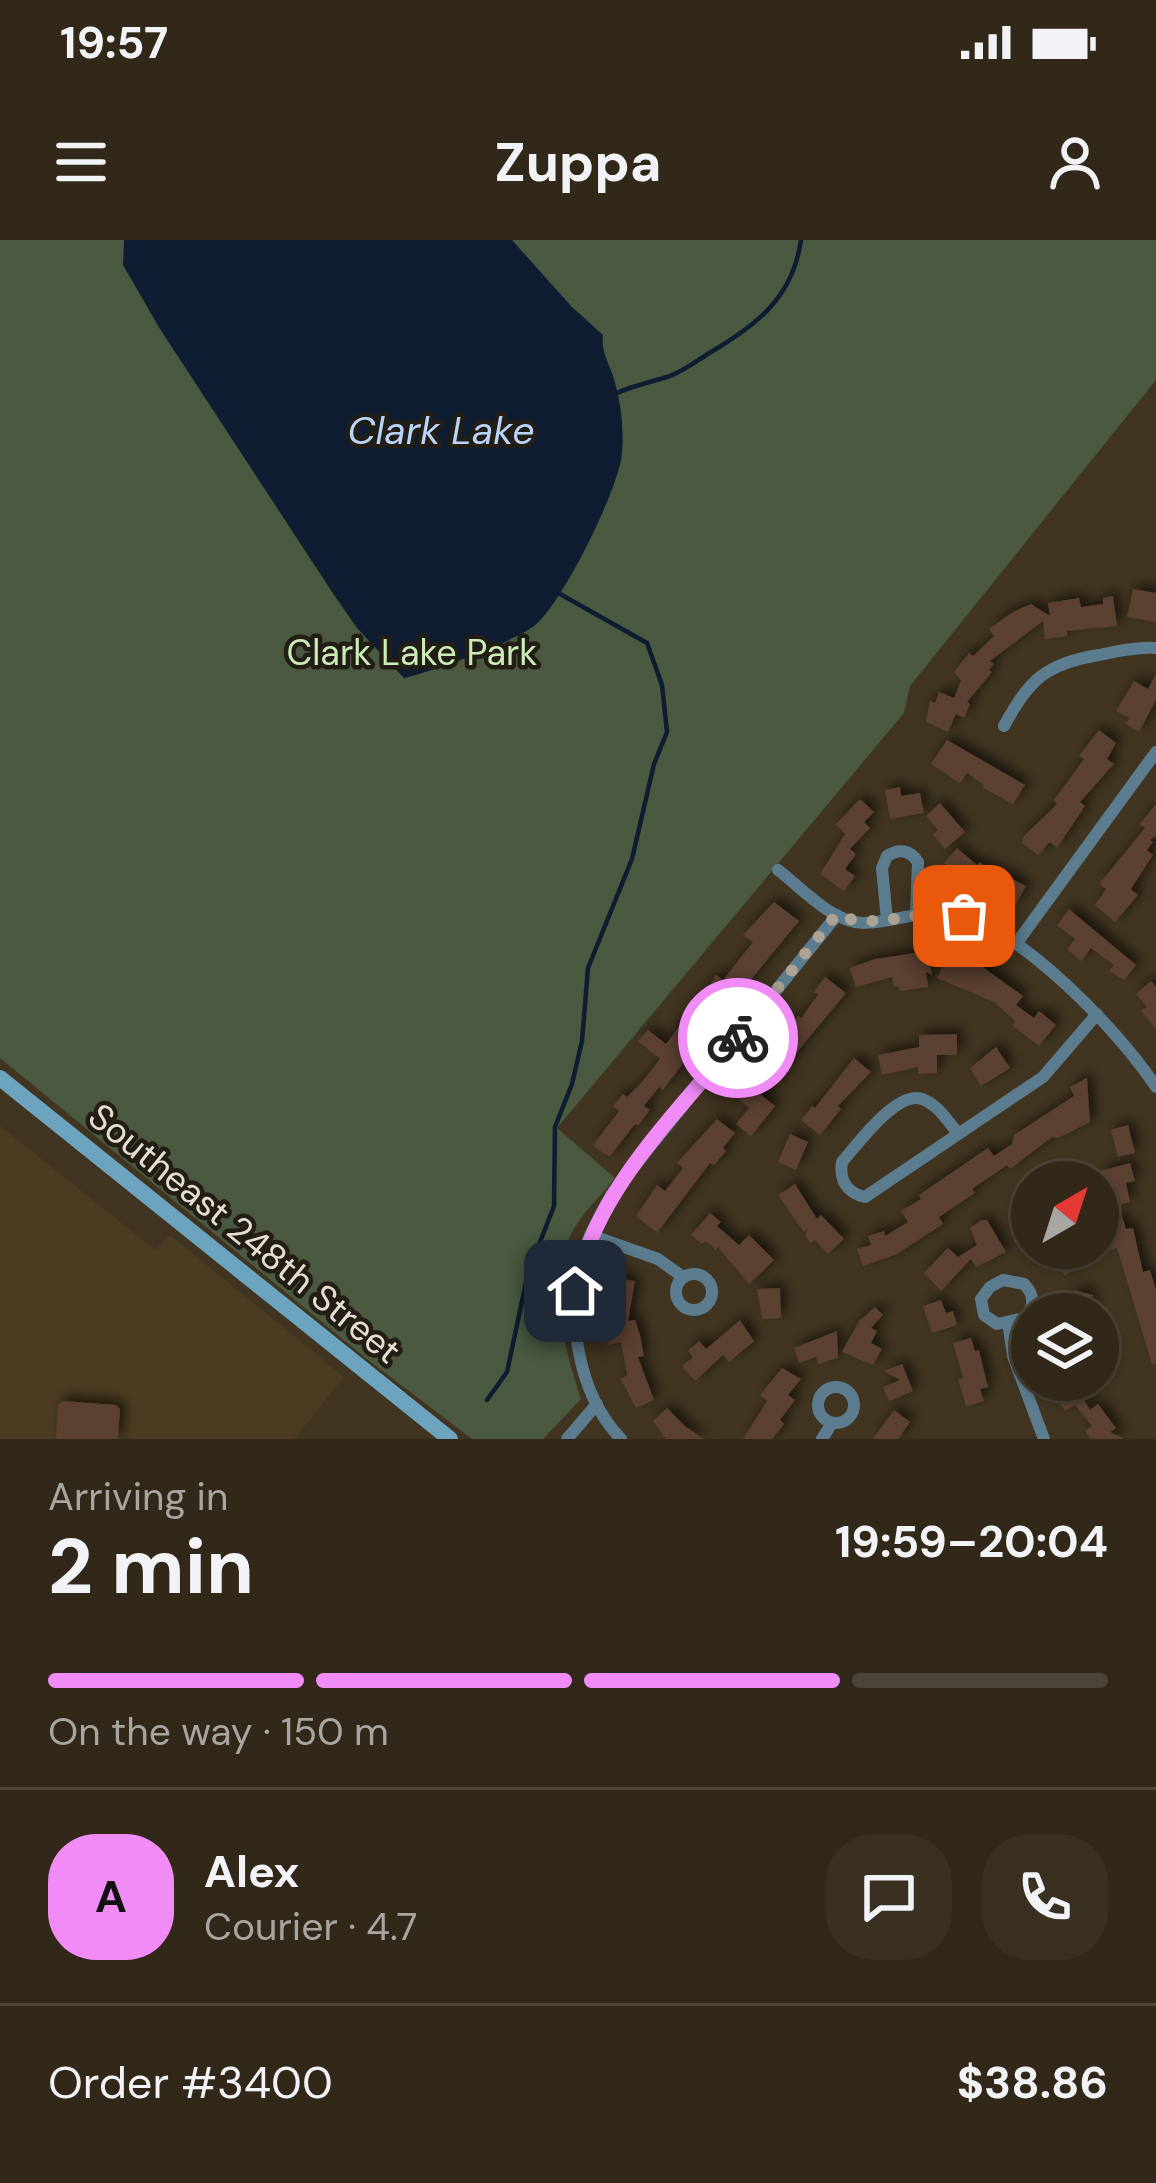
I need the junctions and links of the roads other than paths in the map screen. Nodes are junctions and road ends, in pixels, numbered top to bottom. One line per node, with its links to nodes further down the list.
1 (1156, 648): 2 (street)
2 (1004, 726)
3 (1156, 752): 8 (street)
4 (778, 870): 6 (street)
5 (916, 914): 7 (street); 7 (street); 8 (street)
6 (836, 915): 7 (street); 13 (street)
7 (887, 920)
8 (1016, 944): 9 (street)
9 (1097, 1014): 11 (street); 12 (street)
10 (0, 1078): 18 (street, Southeast 248th Street)
11 (1156, 1087)
12 (957, 1132): 12 (street)
13 (590, 1235): 14 (street); 16 (street)
14 (683, 1277)
15 (1008, 1322): 15 (street); 22 (street)
16 (597, 1404): 19 (street); 20 (street)
17 (832, 1423): 21 (street)
18 (446, 1438)
19 (567, 1439)
20 (621, 1439)
21 (822, 1439)
22 (1044, 1439)

